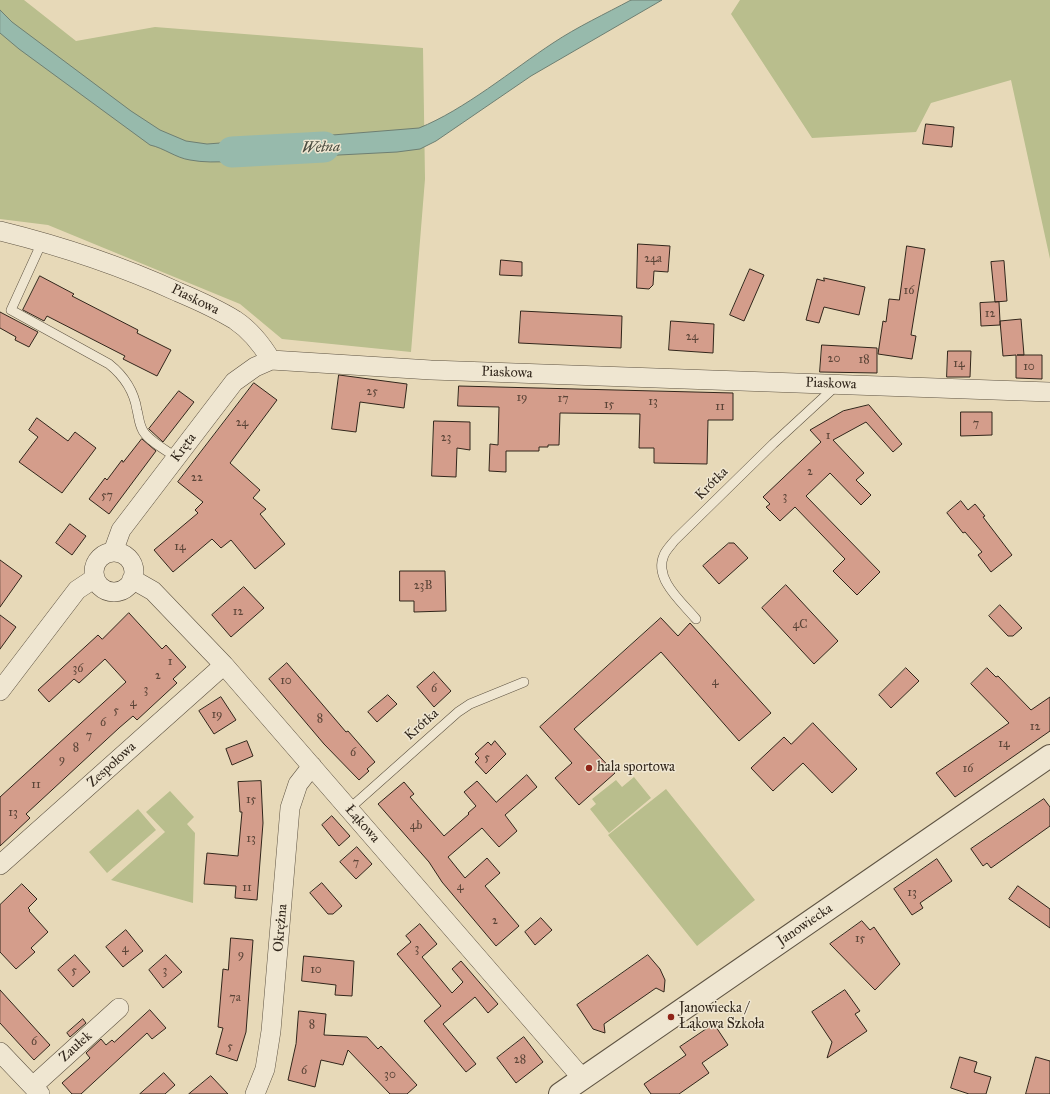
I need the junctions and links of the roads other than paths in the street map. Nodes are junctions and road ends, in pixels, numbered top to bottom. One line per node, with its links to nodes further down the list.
1 (0, 231): 2 (street, Piaskowa)
2 (42, 242): 3 (street, Piaskowa); 6 (lane)
3 (271, 360): 4 (street, Piaskowa); 6 (street, Kręta)
4 (839, 384): 5 (street, Piaskowa); 10 (lane, Krótka)
5 (1050, 392)
6 (177, 458): 7 (street, Kręta)
7 (113, 552): 8 (street); 9 (street)
8 (95, 578): 9 (street); 13 (street)
9 (132, 579): 11 (street, Łąkowa)
10 (696, 619)
11 (224, 665): 15 (street, Łąkowa); 17 (street, Zespołowa)
12 (524, 682): 16 (lane, Krótka)
13 (0, 691)
14 (1050, 756): 20 (street, Janowiecka)
15 (312, 766): 16 (street, Łąkowa); 22 (street, Okrężna)
16 (349, 809): 20 (street, Łąkowa)
17 (0, 865)
18 (119, 1008): 21 (street, Zaułek)
19 (0, 1052): 21 (street)
20 (571, 1088)
21 (36, 1090)
22 (255, 1094)

